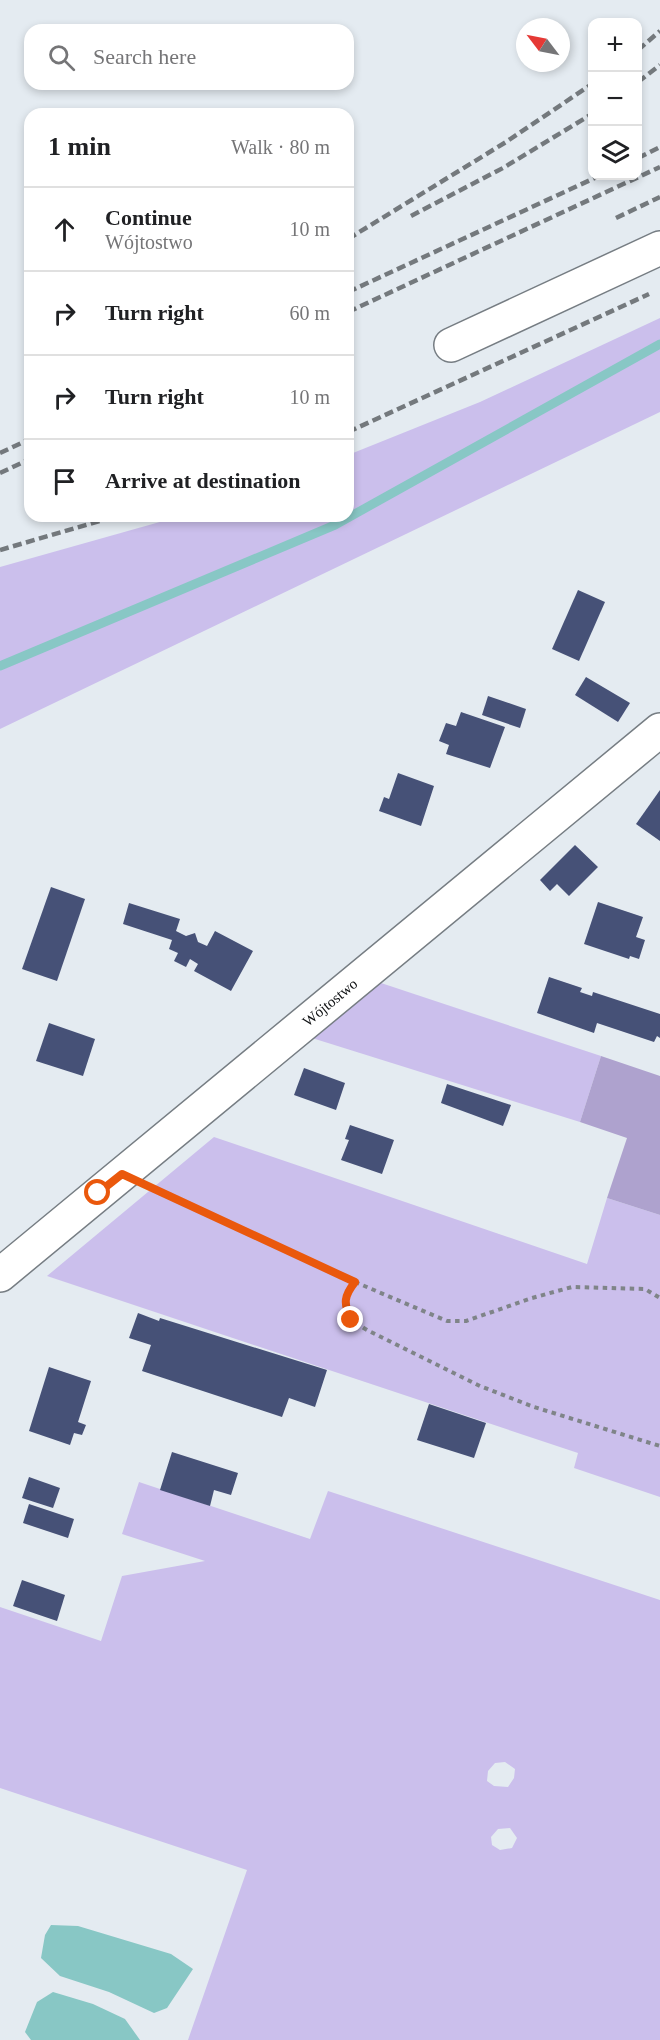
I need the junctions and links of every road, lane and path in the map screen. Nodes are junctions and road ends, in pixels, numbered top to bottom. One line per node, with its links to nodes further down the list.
1 (660, 248): 2 (street)
2 (451, 345)
3 (660, 730): 4 (street, Wójtostwo)
4 (122, 1174): 5 (street, Wójtostwo); 6 (path)
5 (0, 1275)
6 (355, 1282): 7 (path); 8 (path)
7 (660, 1298)
8 (660, 1446)

